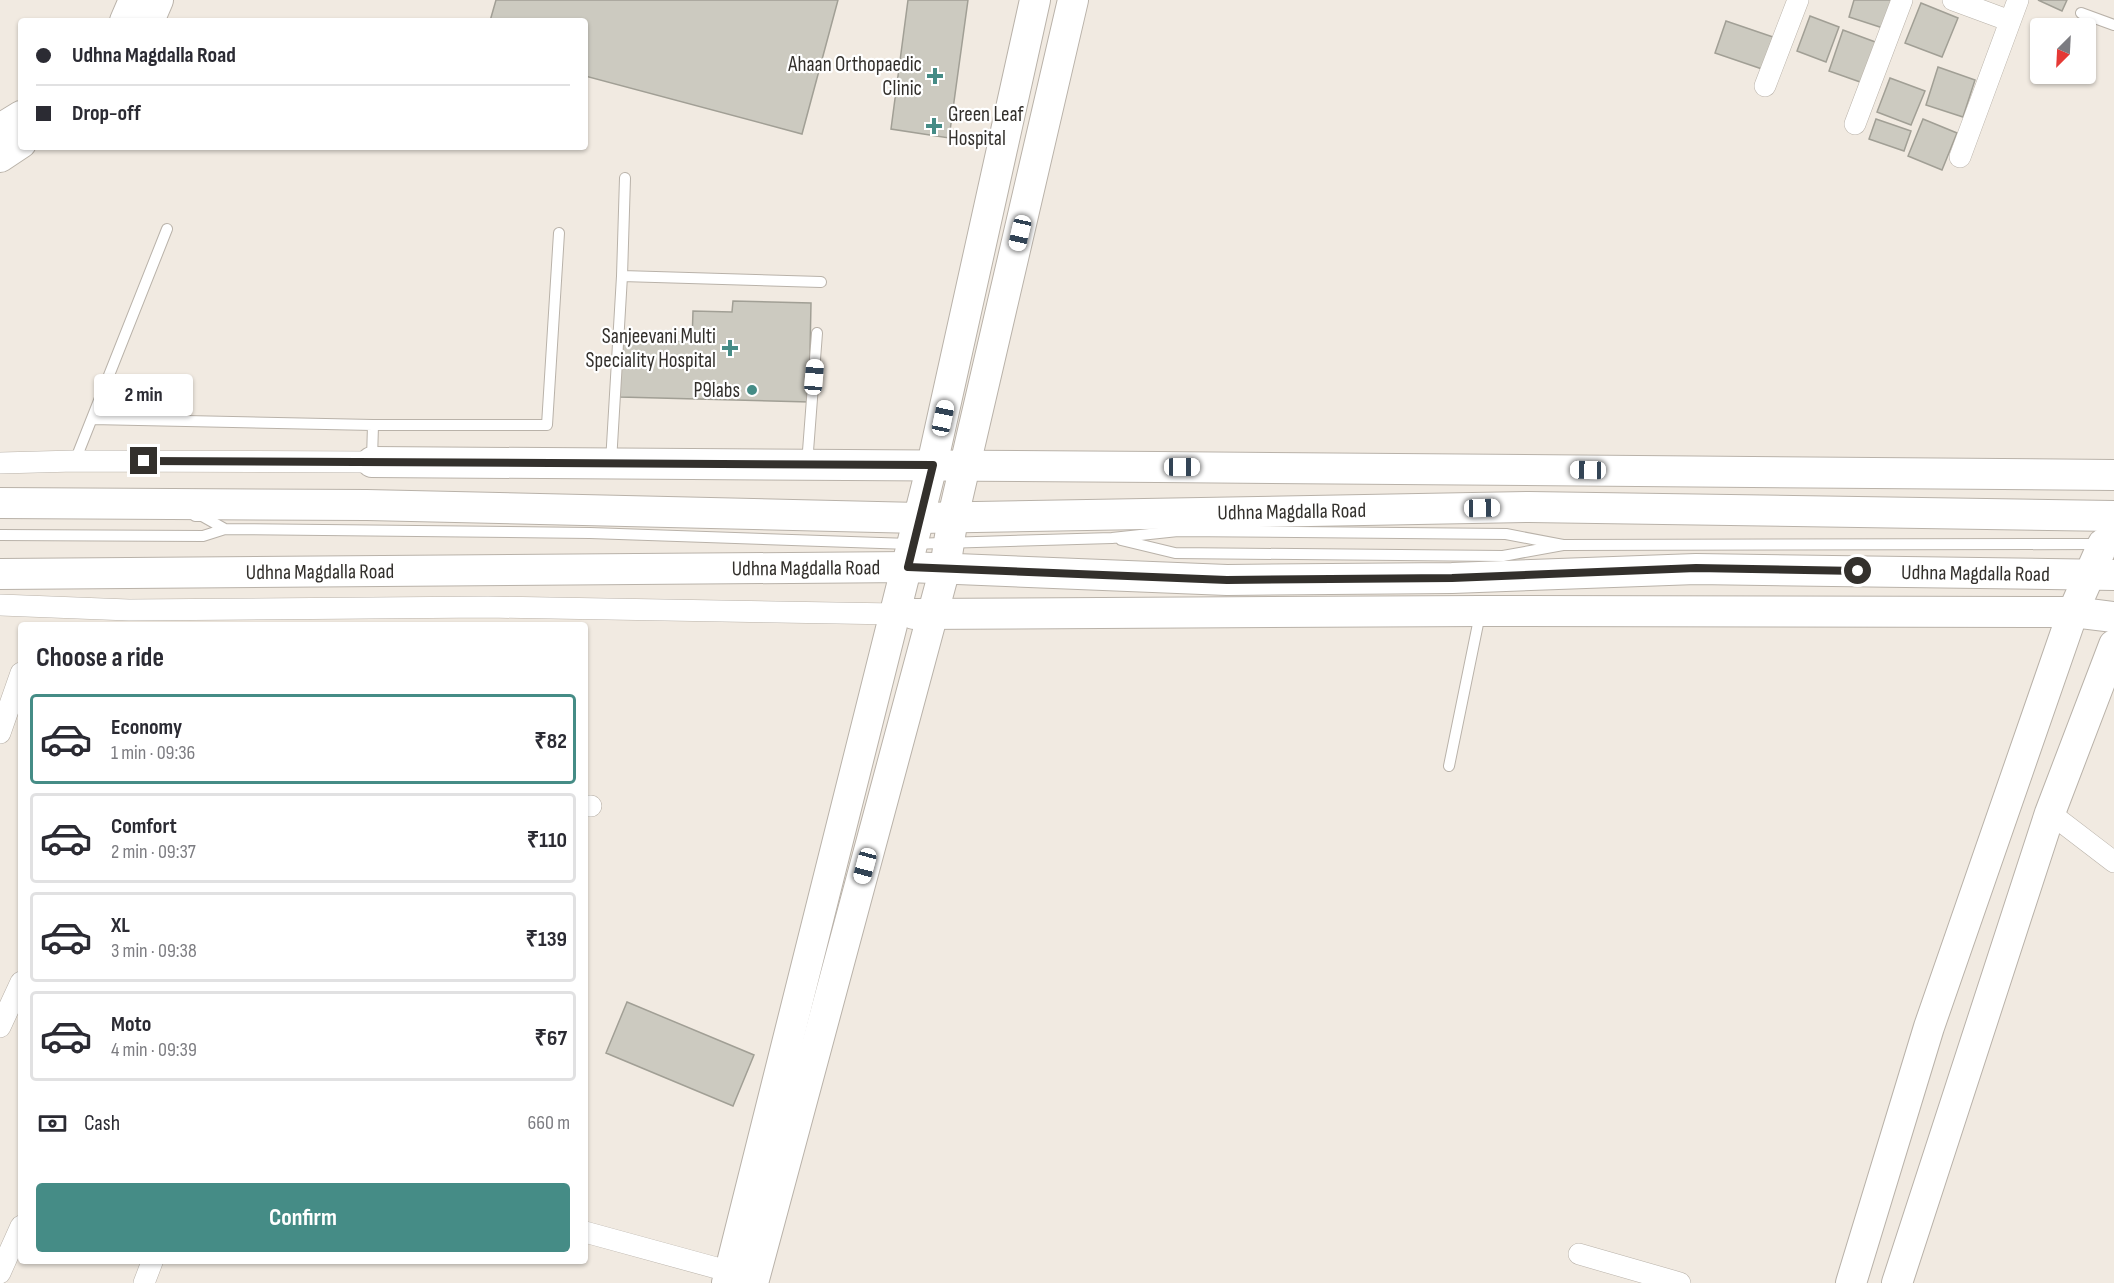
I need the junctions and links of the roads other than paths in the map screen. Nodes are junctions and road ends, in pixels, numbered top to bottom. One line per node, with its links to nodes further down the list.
1 (134, 0): 10 (street)
2 (158, 0): 11 (street)
3 (1035, 0): 34 (street)
4 (1073, 0): 35 (street)
5 (1798, 0): 14 (street)
6 (1902, 0): 16 (street)
7 (1953, 0): 12 (street)
8 (2018, 0): 12 (street)
9 (2081, 14): 13 (lane)
10 (126, 18)
11 (150, 18)
12 (2010, 21): 20 (street)
13 (2114, 26)
14 (1765, 86)
15 (18, 118): 17 (street)
16 (1855, 124)
17 (0, 129)
18 (18, 145): 19 (street)
19 (0, 157)
20 (1960, 157)
21 (625, 178): 24 (lane)
22 (167, 229): 27 (lane)
23 (559, 233): 28 (lane)
24 (622, 276): 25 (lane); 32 (lane)
25 (821, 282)
26 (818, 333): 33 (lane)
27 (92, 419): 28 (lane); 29 (lane)
28 (374, 425): 30 (lane)
29 (75, 461): 30 (street); 31 (street)
30 (372, 462): 32 (street)
31 (0, 463)
32 (611, 463): 33 (street)
33 (807, 464): 34 (street)
34 (933, 465): 35 (street); 46 (street)
35 (967, 465): 36 (street); 47 (street)
36 (1158, 466): 37 (street); 39 (street)
37 (2114, 475)
38 (0, 503): 46 (street, Udhna Magdalla Road)
39 (1157, 514): 41 (street, Udhna Magdalla Road); 47 (street, Udhna Magdalla Road)
40 (178, 516): 42 (lane)
41 (2114, 516)
42 (225, 529): 43 (lane); 46 (lane)
43 (0, 535)
44 (1112, 538): 47 (lane); 48 (lane); 48 (lane)
45 (2110, 542): 48 (lane); 50 (street)
46 (913, 543): 47 (street, Udhna Magdalla Road); 47 (street, Udhna Magdalla Road); 49 (street, Udhna Magdalla Road); 54 (street)
47 (949, 543): 50 (street, Udhna Magdalla Road); 55 (street)
48 (1563, 545)
49 (0, 574)
50 (2102, 574): 53 (street)
51 (0, 605): 56 (street)
52 (1481, 611): 53 (street); 55 (street); 64 (lane)
53 (2073, 612): 58 (street); 77 (street)
54 (896, 614): 55 (street); 57 (street); 74 (street)
55 (933, 614): 74 (street)
56 (41, 616): 60 (street)
57 (488, 616): 59 (street)
58 (2114, 616)
59 (244, 617): 60 (street)
60 (127, 618)
61 (2114, 645): 65 (street)
62 (18, 682): 63 (street)
63 (0, 733)
64 (1449, 766)
65 (2050, 813): 66 (street); 78 (street)
66 (2114, 862)
67 (18, 988): 68 (street)
68 (0, 1027)
69 (18, 1233): 73 (street)
70 (588, 1233): 74 (street)
71 (1579, 1254): 76 (street)
72 (151, 1264): 75 (street)
73 (0, 1274)
74 (741, 1279)
75 (144, 1283)
76 (1680, 1283)
77 (1851, 1283)
78 (1897, 1283)

